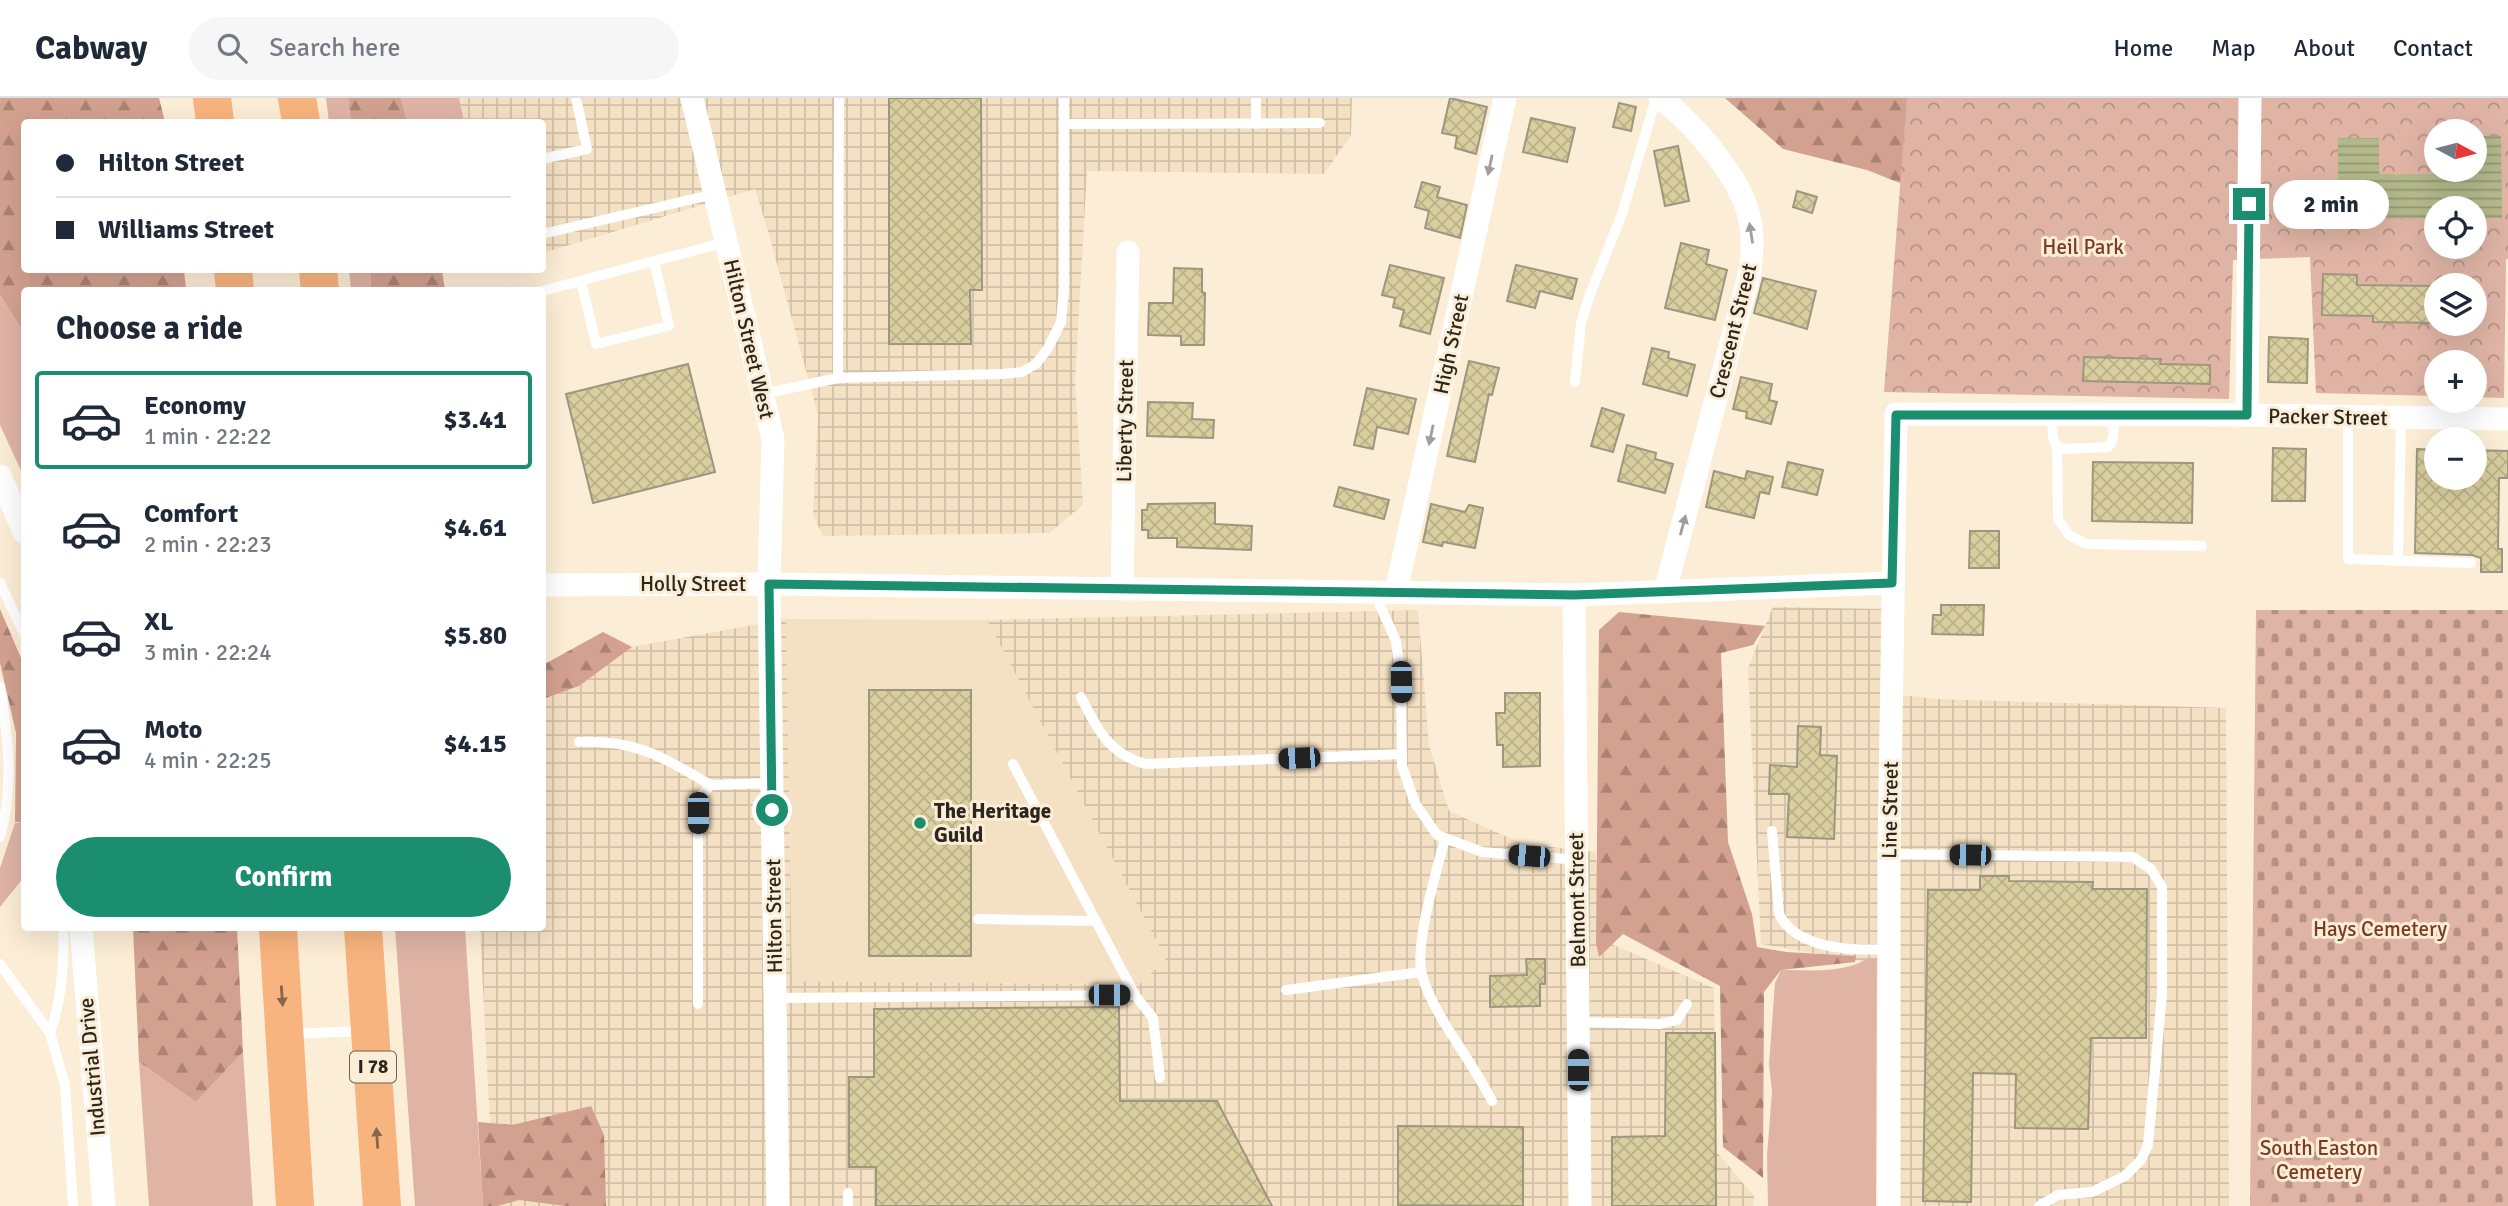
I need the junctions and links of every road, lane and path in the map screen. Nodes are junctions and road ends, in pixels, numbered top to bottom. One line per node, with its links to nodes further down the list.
1 (212, 98): 11 (highway)
2 (297, 98): 12 (highway)
3 (576, 98): 16 (lane)
4 (692, 98): 17 (street, Hilton Street West)
5 (839, 98): 24 (lane)
6 (1064, 98): 14 (lane)
7 (1256, 98): 15 (lane)
8 (1505, 98): 45 (street, High Street, one-way to 45)
9 (1658, 98): 25 (lane); 46 (street, Crescent Street, one-way to 9)
10 (2250, 98): 30 (street)
11 (215, 119)
12 (300, 119)
13 (1320, 123): 15 (lane)
14 (1064, 124): 15 (lane); 24 (lane)
15 (1256, 124)
16 (546, 158)
17 (715, 194): 18 (lane); 19 (street, Hilton Street West)
18 (546, 233)
19 (726, 242): 21 (lane); 26 (street, Hilton Street West)
20 (1128, 252): 44 (street, Liberty Street)
21 (654, 261): 22 (lane); 22 (lane)
22 (581, 281): 23 (lane)
23 (546, 290)
24 (838, 378): 26 (lane)
25 (1575, 382)
26 (762, 394): 42 (street, Hilton Street West)
27 (1896, 415): 28 (street, Packer Street); 41 (street, Line Street)
28 (2053, 415): 29 (street, Packer Street); 34 (lane)
29 (2113, 415): 30 (street, Packer Street); 34 (lane)
30 (2247, 415): 31 (street, Packer Street)
31 (2347, 417): 32 (street, Packer Street); 38 (lane)
32 (2400, 418): 33 (street, Packer Street); 38 (lane)
33 (2508, 419)
34 (2057, 447): 37 (lane)
35 (0, 476): 36 (street)
36 (21, 525)
37 (2202, 546)
38 (2398, 561): 39 (lane)
39 (2471, 563)
40 (0, 583): 48 (lane)
41 (1892, 583): 46 (street, Holly Street); 59 (street, Line Street)
42 (769, 584): 43 (street, Holly Street); 44 (street, Holly Street); 54 (street, Hilton Street)
43 (546, 585)
44 (1122, 589): 45 (street, Holly Street)
45 (1385, 591): 47 (street, Holly Street); 52 (lane)
46 (1665, 591): 47 (street, Holly Street)
47 (1574, 595): 60 (street, Belmont Street)
48 (21, 628)
49 (0, 687): 57 (lane)
50 (1081, 698): 52 (lane)
51 (579, 742): 55 (lane)
52 (1402, 754): 58 (lane)
53 (1013, 764): 62 (lane)
54 (772, 783): 55 (lane); 72 (street, Hilton Street)
55 (711, 785): 73 (lane)
56 (1772, 831): 67 (lane)
57 (0, 837)
58 (1445, 838): 60 (lane); 69 (lane)
59 (1889, 854): 67 (street, Line Street); 90 (lane)
60 (1577, 860): 75 (street, Belmont Street)
61 (978, 919): 62 (lane)
62 (1096, 921): 71 (lane)
63 (63, 931): 77 (lane)
64 (82, 931): 83 (street, Industrial Drive)
65 (278, 931): 78 (highway, one-way to 78)
66 (363, 931): 76 (highway, I 78)
67 (1889, 949): 89 (street, Line Street)
68 (0, 964): 77 (lane)
69 (1422, 972): 70 (lane); 80 (lane)
70 (1286, 990)
71 (1135, 995): 72 (lane); 79 (lane)
72 (775, 998): 86 (street, Hilton Street)
73 (698, 1004)
74 (1687, 1004): 75 (lane)
75 (1578, 1022): 88 (street, Belmont Street)
76 (370, 1031): 78 (lane); 85 (highway, I 78, one-way to 76)
77 (50, 1033): 82 (lane)
78 (285, 1034): 84 (highway)
79 (1160, 1078)
80 (1492, 1101)
81 (848, 1193): 87 (lane)
82 (74, 1206)
83 (104, 1206)
84 (295, 1206)
85 (382, 1206)
86 (778, 1206)
87 (848, 1206)
88 (1580, 1206)
89 (1889, 1206)
90 (2039, 1206)

